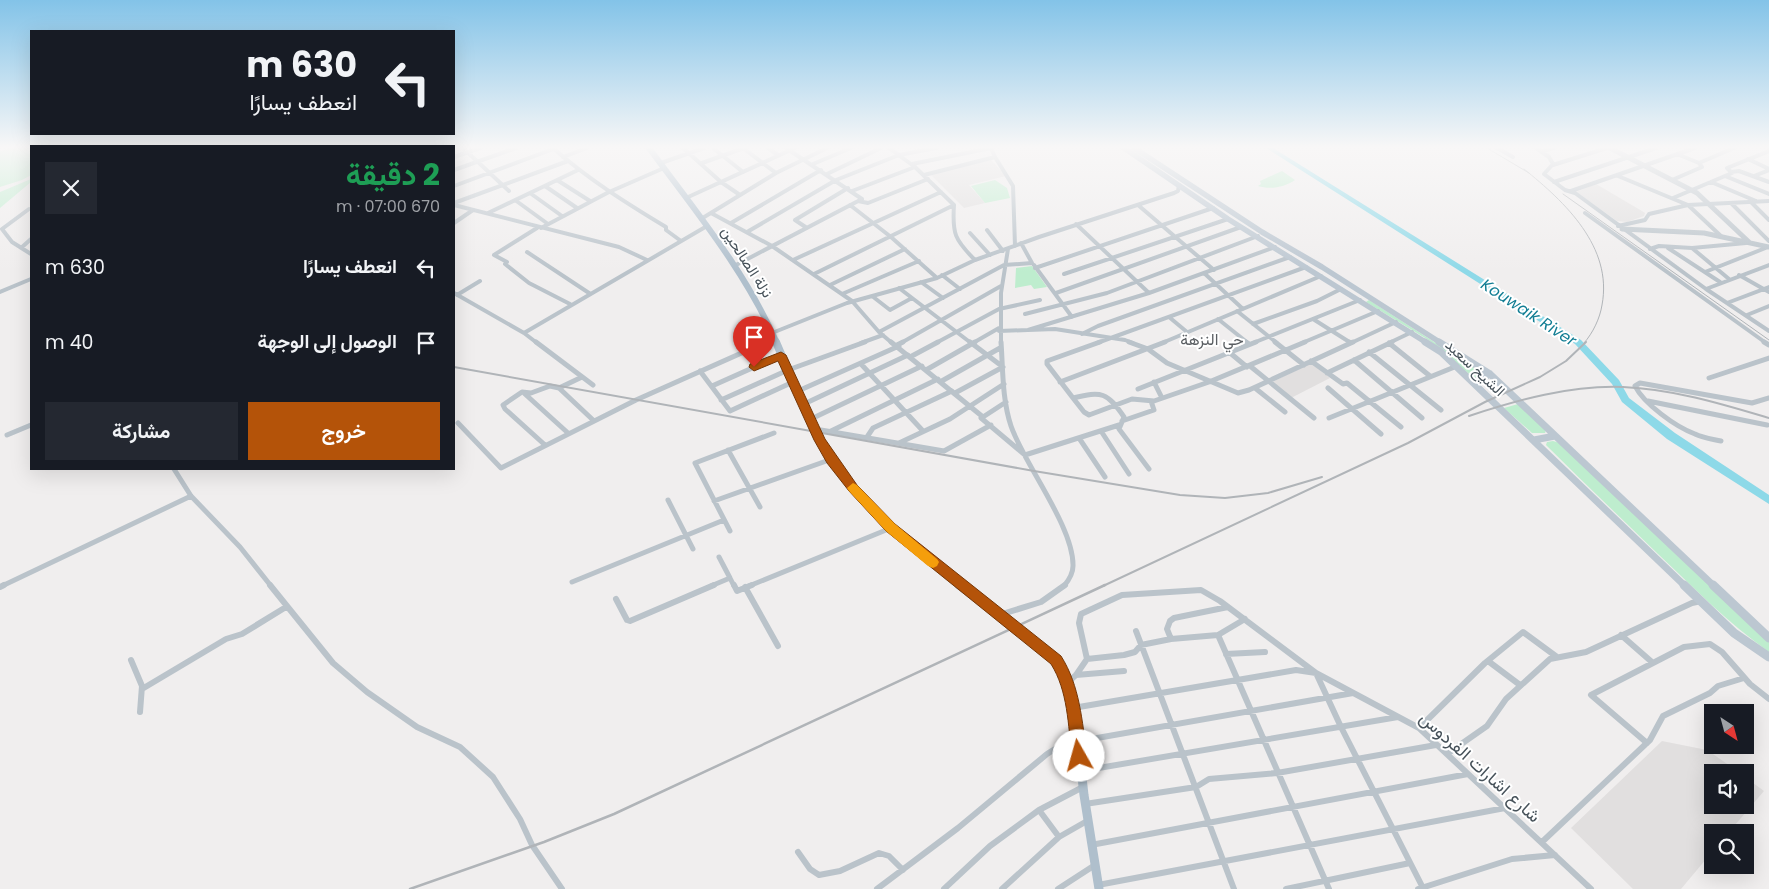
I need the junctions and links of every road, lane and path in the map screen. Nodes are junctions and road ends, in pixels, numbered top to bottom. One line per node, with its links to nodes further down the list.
1 (491, 189): 41 (street)
2 (538, 189): 29 (street)
3 (550, 189): 47 (street)
4 (571, 189): 35 (street)
5 (605, 189): 26 (street)
6 (614, 189): 26 (street)
7 (680, 189): 31 (main road, نزلة الصالحين)
8 (705, 189): 31 (street)
9 (732, 189): 30 (street)
10 (749, 189): 30 (street)
11 (789, 189): 59 (street)
12 (820, 189): 69 (street)
13 (902, 189): 34 (street)
14 (938, 189): 27 (street)
15 (1013, 189): 82 (street)
16 (1178, 189): 45 (street)
17 (1188, 189): 48 (main road, الشيخ سعيد)
18 (1191, 189): 71 (main road, الشيخ سعيد)
19 (1566, 189): 28 (street)
20 (1577, 189): 28 (street)
21 (1653, 189): 32 (street)
22 (1691, 189): 32 (street)
23 (1692, 189): 39 (street)
24 (1728, 189): 37 (street)
25 (850, 190): 34 (street); 67 (street)
26 (609, 192): 35 (street); 77 (street)
27 (941, 192): 44 (street); 60 (street)
28 (1570, 192): 65 (street)
29 (530, 193): 33 (street); 54 (street)
30 (740, 195): 52 (street)
31 (686, 198): 58 (main road, نزلة الصالحين)
32 (1673, 198): 46 (street)
33 (515, 200): 51 (street); 61 (street)
34 (858, 201): 43 (street)
35 (590, 202): 47 (street)
36 (1751, 202): 37 (street); 40 (street); 56 (street)
37 (1759, 202): 38 (street)
38 (1769, 202)
39 (1709, 203): 40 (street); 46 (street); 79 (street)
40 (1731, 203): 78 (street)
41 (455, 204)
42 (455, 204): 50 (street)
43 (850, 205): 60 (street); 67 (street)
44 (954, 205): 75 (street); 101 (street)
45 (1138, 205): 62 (street); 63 (street)
46 (1688, 205): 65 (street); 74 (street)
47 (577, 208): 54 (street)
48 (1213, 208): 55 (main road, الشيخ سعيد); 63 (street)
49 (29, 209): 88 (street)
50 (473, 210): 51 (street); 57 (street)
51 (488, 213): 66 (street)
52 (711, 213): 58 (street); 59 (street)
53 (1585, 213): 185 (street)
54 (562, 216): 61 (street)
55 (1228, 219): 64 (main road, الشيخ سعيد); 73 (street)
56 (1769, 220)
57 (455, 222)
58 (704, 222): 77 (street); 105 (main road, نزلة الصالحين)
59 (731, 223): 69 (street)
60 (873, 223): 75 (street); 100 (street)
61 (548, 224): 66 (street)
62 (1076, 224): 80 (street); 83 (street)
63 (1161, 226): 73 (street); 83 (street)
64 (1241, 226): 72 (main road, الشيخ سعيد); 84 (street)
65 (1620, 227): 74 (street); 89 (street)
66 (539, 228): 99 (street); 149 (street)
67 (807, 228): 81 (street)
68 (987, 230): 92 (street)
69 (747, 232): 81 (street)
70 (970, 233): 95 (street)
71 (1264, 233): 72 (street); 209 (main road, الشيخ سعيد)
72 (1256, 236): 85 (main road, الشيخ سعيد); 98 (street)
73 (1174, 237): 84 (street); 97 (street)
74 (1722, 237): 79 (street)
75 (891, 238): 91 (street); 114 (street)
76 (30, 240): 88 (street)
77 (681, 241): 99 (street)
78 (1769, 241)
79 (1749, 242): 87 (street); 90 (street)
80 (1021, 243): 82 (street); 103 (street)
81 (772, 246): 100 (street); 105 (street)
82 (1016, 246): 92 (street)
83 (1100, 247): 97 (street); 109 (street)
84 (1187, 247): 98 (street); 110 (street)
85 (1274, 247): 96 (main road, الشيخ سعيد); 111 (street)
86 (1665, 247): 89 (street); 90 (street); 112 (street)
87 (1769, 247): 108 (street)
88 (21, 248): 93 (street)
89 (1650, 248): 133 (street)
90 (1692, 248): 108 (street)
91 (905, 249): 102 (street); 126 (street)
92 (1006, 250): 95 (street); 104 (street)
93 (30, 252)
94 (527, 252): 136 (street)
95 (990, 255): 101 (street)
96 (1290, 257): 107 (main road, الشيخ سعيد); 125 (street)
97 (1112, 258): 110 (street); 115 (street)
98 (1200, 258): 111 (street); 123 (street)
99 (648, 260): 136 (street)
100 (793, 260): 114 (street)
101 (975, 260): 118 (street)
102 (919, 262): 118 (street); 140 (street)
103 (1032, 263): 104 (street); 109 (street)
104 (1004, 264): 127 (street); 130 (street)
105 (736, 265): 178 (main road, نزلة الصالحين)
106 (1769, 265): 116 (street)
107 (1306, 266): 117 (main road, الشيخ سعيد); 141 (street)
108 (1714, 266): 112 (street); 120 (street)
109 (1035, 268): 137 (street)
110 (1124, 269): 123 (street); 137 (street)
111 (1214, 270): 113 (street)
112 (1705, 272): 124 (street)
113 (1204, 273): 125 (street); 138 (street)
114 (814, 274): 126 (street)
115 (1064, 274)
116 (1739, 275): 120 (street); 132 (street)
117 (1321, 276): 131 (main road, الشيخ سعيد); 154 (street)
118 (939, 277): 122 (street); 130 (street)
119 (30, 279): 134 (street)
120 (1729, 279): 124 (street)
121 (480, 281): 139 (street)
122 (921, 282): 129 (street); 144 (street)
123 (1136, 282): 138 (street); 150 (street)
124 (1720, 282): 133 (street)
125 (1216, 285): 141 (street); 177 (street)
126 (830, 286): 140 (street)
127 (1001, 286): 153 (street); 163 (street)
128 (1769, 286): 132 (street)
129 (899, 288): 142 (street); 143 (street)
130 (960, 289): 144 (street)
131 (1341, 289): 146 (main road, الشيخ سعيد); 166 (street)
132 (1764, 289): 135 (street); 148 (street)
133 (1706, 290): 148 (street)
134 (0, 292)
135 (1769, 292)
136 (589, 293): 149 (street)
137 (1056, 293): 150 (street)
138 (1149, 293): 159 (street)
139 (455, 294): 175 (street)
140 (842, 294): 147 (street)
141 (1229, 295): 154 (street); 160 (street)
142 (872, 296): 143 (street); 147 (street)
143 (912, 298): 152 (street)
144 (943, 298): 152 (street)
145 (1040, 300): 153 (street)
146 (1360, 300): 156 (main road, الشيخ سعيد); 162 (street)
147 (852, 302): 176 (street); 178 (street)
148 (1727, 303): 158 (street)
149 (570, 304): 175 (street)
150 (1064, 304): 157 (street); 159 (street)
151 (1769, 306): 158 (street)
152 (925, 308): 163 (street); 176 (street)
153 (999, 309): 168 (street); 170 (street)
154 (1243, 309): 155 (street)
155 (1237, 311): 161 (street); 166 (street)
156 (1378, 311): 164 (main road, الشيخ سعيد); 171 (street)
157 (1024, 314)
158 (1746, 315): 167 (street)
159 (1072, 316): 169 (street)
160 (1169, 317): 173 (street); 180 (street)
161 (1218, 319): 173 (street); 184 (street)
162 (1313, 319): 171 (street); 179 (street)
163 (943, 320): 170 (street); 186 (street)
164 (1396, 322): 174 (main road, الشيخ سعيد); 182 (street)
165 (1769, 322): 167 (street)
166 (1253, 324): 179 (street)
167 (1761, 326): 172 (street)
168 (999, 330): 169 (street); 181 (street); 187 (street)
169 (1028, 330): 177 (street)
170 (957, 331): 181 (street); 194 (street)
171 (1331, 331): 182 (street); 189 (street)
172 (1769, 331)
173 (1187, 332): 188 (street)
174 (1412, 332): 183 (street); 201 (main road, الشيخ سعيد)
175 (524, 333): 211 (street)
176 (881, 334): 186 (street); 204 (street)
177 (1082, 334): 180 (street)
178 (773, 336): 192 (main road, نزلة الصالحين); 206 (street)
179 (1268, 336): 184 (street); 189 (street)
180 (1110, 339): 188 (street); 216 (street)
181 (971, 343): 193 (street); 203 (street)
182 (1351, 343): 197 (street)
183 (1389, 343): 191 (street); 210 (street)
184 (1249, 344): 190 (street)
185 (1769, 344)
186 (898, 346): 194 (street); 198 (street)
187 (1000, 348): 193 (street); 202 (street)
188 (1148, 349): 205 (street); 216 (street)
189 (1285, 350): 199 (street); 200 (street)
190 (1229, 352): 200 (street); 205 (street)
191 (1369, 352): 196 (street); 222 (street)
192 (781, 355): 204 (main road, نزلة الصالحين); 223 (street)
193 (987, 355): 202 (street); 213 (street)
194 (909, 356): 203 (street); 208 (street)
195 (1769, 358): 212 (street)
196 (1354, 360): 207 (street); 231 (street)
197 (1311, 361): 199 (street); 207 (street)
198 (862, 364): 208 (street); 229 (street)
199 (1304, 365): 214 (street)
200 (1249, 366): 214 (street); 218 (street)
201 (1457, 366): 210 (street); 219 (main road, الشيخ سعيد)
202 (1003, 367): 220 (street); 230 (street)
203 (924, 368): 213 (street); 224 (street)
204 (788, 370): 215 (main road, نزلة الصالحين); 237 (street)
205 (1183, 370): 217 (street); 218 (street)
206 (700, 371): 223 (street); 254 (street)
207 (1326, 373): 241 (street)
208 (871, 374): 224 (street); 242 (street)
209 (1490, 374): 219 (main road); 269 (main road, الشيخ سعيد)
210 (1430, 376): 222 (street)
211 (582, 377): 221 (street); 225 (street)
212 (1709, 378)
213 (939, 380): 230 (street); 236 (street)
214 (1269, 381): 226 (street); 250 (street)
215 (793, 382): 229 (main road, نزلة الصالحين); 237 (street)
216 (1060, 382): 233 (street)
217 (1154, 382): 228 (street); 234 (street)
218 (1209, 382): 226 (street); 234 (street)
219 (1474, 382): 272 (main road, الشيخ سعيد)
220 (1004, 384): 240 (street); 244 (street)
221 (593, 385)
222 (1409, 385): 231 (street); 246 (street)
223 (712, 386): 237 (street)
224 (882, 386): 236 (street); 253 (street)
225 (559, 388): 232 (street); 254 (street)
226 (1255, 388): 248 (street)
227 (1328, 388): 245 (street)
228 (1138, 389)
229 (798, 392): 242 (main road, نزلة الصالحين)
230 (953, 392): 244 (street); 247 (street)
231 (1391, 393): 241 (street); 252 (street)
232 (525, 394): 265 (street); 275 (street)
233 (1073, 398): 243 (street); 243 (street)
234 (1162, 398): 238 (street)
235 (1769, 398): 239 (street)
236 (894, 399): 247 (street); 262 (street)
237 (721, 400)
238 (1151, 401): 243 (street); 256 (street)
239 (1647, 401): 259 (street); 273 (street)
240 (1006, 402): 249 (street); 277 (street)
241 (1369, 402): 245 (street); 260 (street)
242 (804, 404): 253 (main road, نزلة الصالحين)
243 (1115, 405): 256 (street)
244 (970, 406): 249 (street); 263 (street)
245 (1352, 408): 251 (street); 267 (street)
246 (1441, 410)
247 (906, 412): 263 (street); 270 (street)
248 (1285, 412)
249 (983, 416): 258 (street)
250 (1314, 418)
251 (1329, 418)
252 (1422, 418)
253 (811, 419): 261 (main road, نزلة الصالحين)
254 (593, 420): 265 (street)
255 (458, 423): 275 (street)
256 (1120, 423): 264 (street); 279 (street)
257 (30, 425): 268 (street)
258 (991, 425): 274 (street); 277 (street)
259 (1767, 425)
260 (1401, 427)
261 (814, 429): 262 (street); 278 (main road, نزلة الصالحين)
262 (831, 431): 270 (street)
263 (923, 431): 274 (street)
264 (1101, 431): 271 (street); 281 (street)
265 (568, 433): 275 (street)
266 (774, 433): 276 (street)
267 (1381, 434)
268 (7, 436)
269 (1555, 436): 272 (main road); 307 (main road, الشيخ سعيد)
270 (867, 437): 274 (street)
271 (1079, 438): 277 (street); 282 (street)
272 (1534, 440): 299 (main road, الشيخ سعيد)
273 (1721, 440)
274 (899, 443)
275 (545, 445)
276 (728, 450): 283 (street); 286 (street)
277 (1025, 455): 302 (street)
278 (832, 460): 283 (street); 289 (main road, نزلة الصالحين)
279 (1149, 469)
280 (175, 470): 284 (street)
281 (1129, 474)
282 (1105, 477)
283 (750, 489): 286 (street); 287 (street)
284 (192, 496): 296 (street); 300 (street)
285 (668, 500): 291 (street)
286 (714, 501): 288 (street)
287 (760, 507)
288 (724, 520): 290 (street); 291 (street)
289 (890, 528): 297 (street); 302 (main road, نزلة الصالحين)
290 (730, 531)
291 (686, 536): 292 (street); 295 (street)
292 (693, 549)
293 (719, 557): 294 (street)
294 (730, 578): 297 (street); 298 (street)
295 (572, 582)
296 (0, 587)
297 (745, 587): 310 (street)
298 (616, 599)
299 (1702, 601): 306 (street); 314 (main road, الشيخ سعيد)
300 (286, 607): 326 (street); 371 (street)
301 (1228, 607): 303 (street); 308 (street); 315 (street)
302 (998, 615): 324 (main road, نزلة الصالحين)
303 (1245, 619): 305 (street); 320 (street)
304 (1136, 630): 309 (street)
305 (1218, 635): 308 (street); 312 (street)
306 (1621, 635): 313 (street); 318 (street)
307 (1769, 638)
308 (1171, 639): 309 (street)
309 (1141, 645): 315 (street); 328 (street)
310 (778, 646)
311 (1265, 652): 312 (street)
312 (1226, 654): 323 (street)
313 (1557, 657): 317 (street); 325 (street)
314 (1769, 657)
315 (1087, 659): 321 (street)
316 (131, 660): 326 (street)
317 (1488, 661): 325 (street); 337 (street)
318 (1653, 663): 322 (street); 340 (street)
319 (1124, 671): 321 (street)
320 (1316, 673): 323 (street, شارع اشارات الفردوس); 327 (street, شارع اشارات الفردوس); 329 (street)
321 (1076, 675): 324 (street)
322 (1744, 678): 330 (street); 340 (street)
323 (1237, 681): 328 (street, شارع اشارات الفردوس); 332 (street)
324 (1068, 683): 331 (main road, نزلة الصالحين)
325 (1520, 685): 343 (street)
326 (142, 689): 333 (street)
327 (1353, 693): 329 (street); 334 (street, شارع اشارات الفردوس)
328 (1160, 694): 331 (street, شارع اشارات الفردوس); 335 (street)
329 (1327, 696): 332 (street); 336 (street)
330 (1769, 700)
331 (1073, 708): 338 (main road, نزلة الصالحين)
332 (1250, 711): 335 (street); 339 (street)
333 (140, 712)
334 (1399, 717): 336 (street); 337 (street, شارع اشارات الفردوس)
335 (1172, 724): 338 (street); 342 (street)
336 (1341, 727): 339 (street); 344 (street)
337 (1419, 728): 341 (street, شارع اشارات الفردوس)
338 (1078, 741): 345 (main road, نزلة الصالحين); 367 (street)
339 (1263, 741): 342 (street); 346 (street)
340 (1647, 743): 359 (street)
341 (1436, 745): 343 (street, شارع اشارات الفردوس); 344 (street)
342 (1183, 754): 345 (street); 349 (street)
343 (1447, 754): 347 (street, شارع اشارات الفردوس)
344 (1357, 758): 346 (street); 350 (street)
345 (1081, 771): 348 (main road, نزلة الصالحين)
346 (1277, 772): 349 (street); 352 (street)
347 (1468, 774): 350 (street); 353 (street, شارع اشارات الفردوس)
348 (1083, 787): 351 (main road, نزلة الصالحين); 354 (street)
349 (1196, 787): 351 (street); 356 (street)
350 (1374, 792): 352 (street); 357 (street)
351 (1085, 804): 355 (main road, نزلة الصالحين)
352 (1292, 808): 356 (street); 361 (street)
353 (1505, 808): 357 (street); 359 (street, شارع اشارات الفردوس)
354 (1039, 810): 358 (street); 373 (street)
355 (1087, 821): 358 (street); 360 (main road, نزلة الصالحين)
356 (1209, 823): 360 (street); 364 (street)
357 (1394, 830): 361 (street); 365 (street)
358 (1059, 837): 374 (street)
359 (1542, 842): 363 (street, شارع اشارات الفردوس)
360 (1091, 845): 366 (main road, نزلة الصالحين)
361 (1309, 846): 364 (street); 368 (street)
362 (798, 852): 367 (street)
363 (1555, 855): 370 (street); 379 (street, شارع اشارات الفردوس)
364 (1224, 861): 369 (street); 376 (street)
365 (1410, 863): 368 (street); 370 (street)
366 (1095, 865): 369 (main road, نزلة الصالحين); 375 (street)
367 (903, 870): 372 (street)
368 (1324, 880): 377 (street); 378 (street)
369 (1098, 887)
370 (1420, 888)
371 (562, 889)
372 (877, 889)
373 (944, 889)
374 (1002, 889)
375 (1058, 889)
376 (1234, 889)
377 (1286, 889)
378 (1329, 889)
379 (1591, 889)

